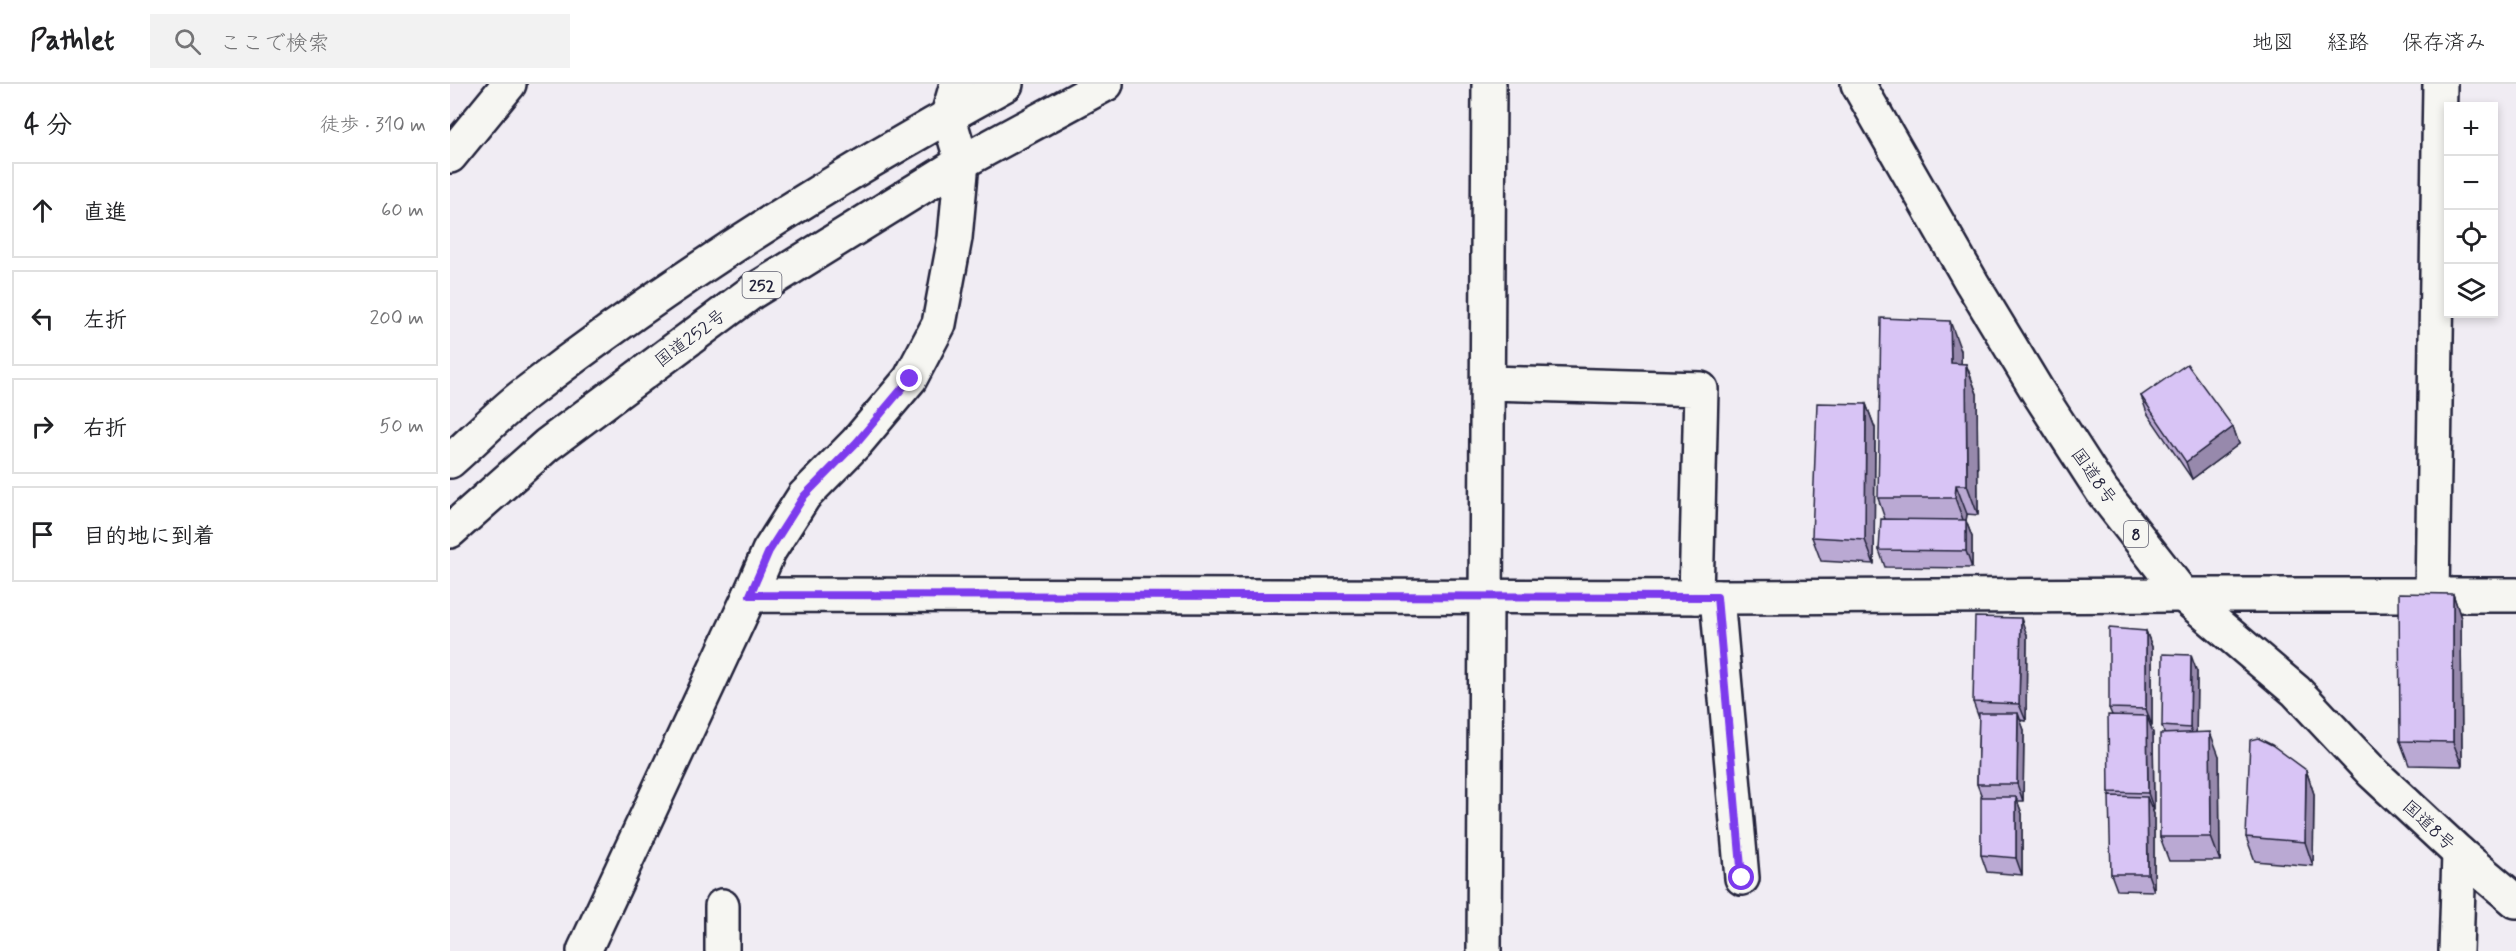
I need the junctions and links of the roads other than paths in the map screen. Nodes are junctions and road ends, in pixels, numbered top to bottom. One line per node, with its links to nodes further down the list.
1 (509, 84): 9 (main road)
2 (957, 84): 8 (main road)
3 (1006, 84): 8 (main road)
4 (1106, 84): 10 (main road, 国道252号 / 252)
5 (1489, 84): 11 (main road)
6 (1858, 84): 16 (main road, 国道8号 / 8)
7 (2440, 84): 17 (main road)
8 (948, 115): 10 (main road); 12 (main road)
9 (450, 156)
10 (962, 162): 13 (main road, 国道252号 / 252); 14 (main road)
11 (1488, 383): 15 (main road); 19 (main road)
12 (450, 461)
13 (450, 531)
14 (750, 595): 15 (main road); 24 (main road)
15 (1485, 595): 19 (main road); 26 (main road)
16 (2183, 595): 17 (main road); 19 (main road); 20 (main road, 国道8号 / 8)
17 (2432, 595): 18 (main road)
18 (2516, 595)
19 (1706, 597): 21 (main road)
20 (2459, 853): 22 (main road, 国道8号 / 8); 27 (main road)
21 (1742, 878)
22 (2516, 901)
23 (722, 906): 25 (main road)
24 (585, 951)
25 (722, 951)
26 (1484, 951)
27 (2456, 951)

